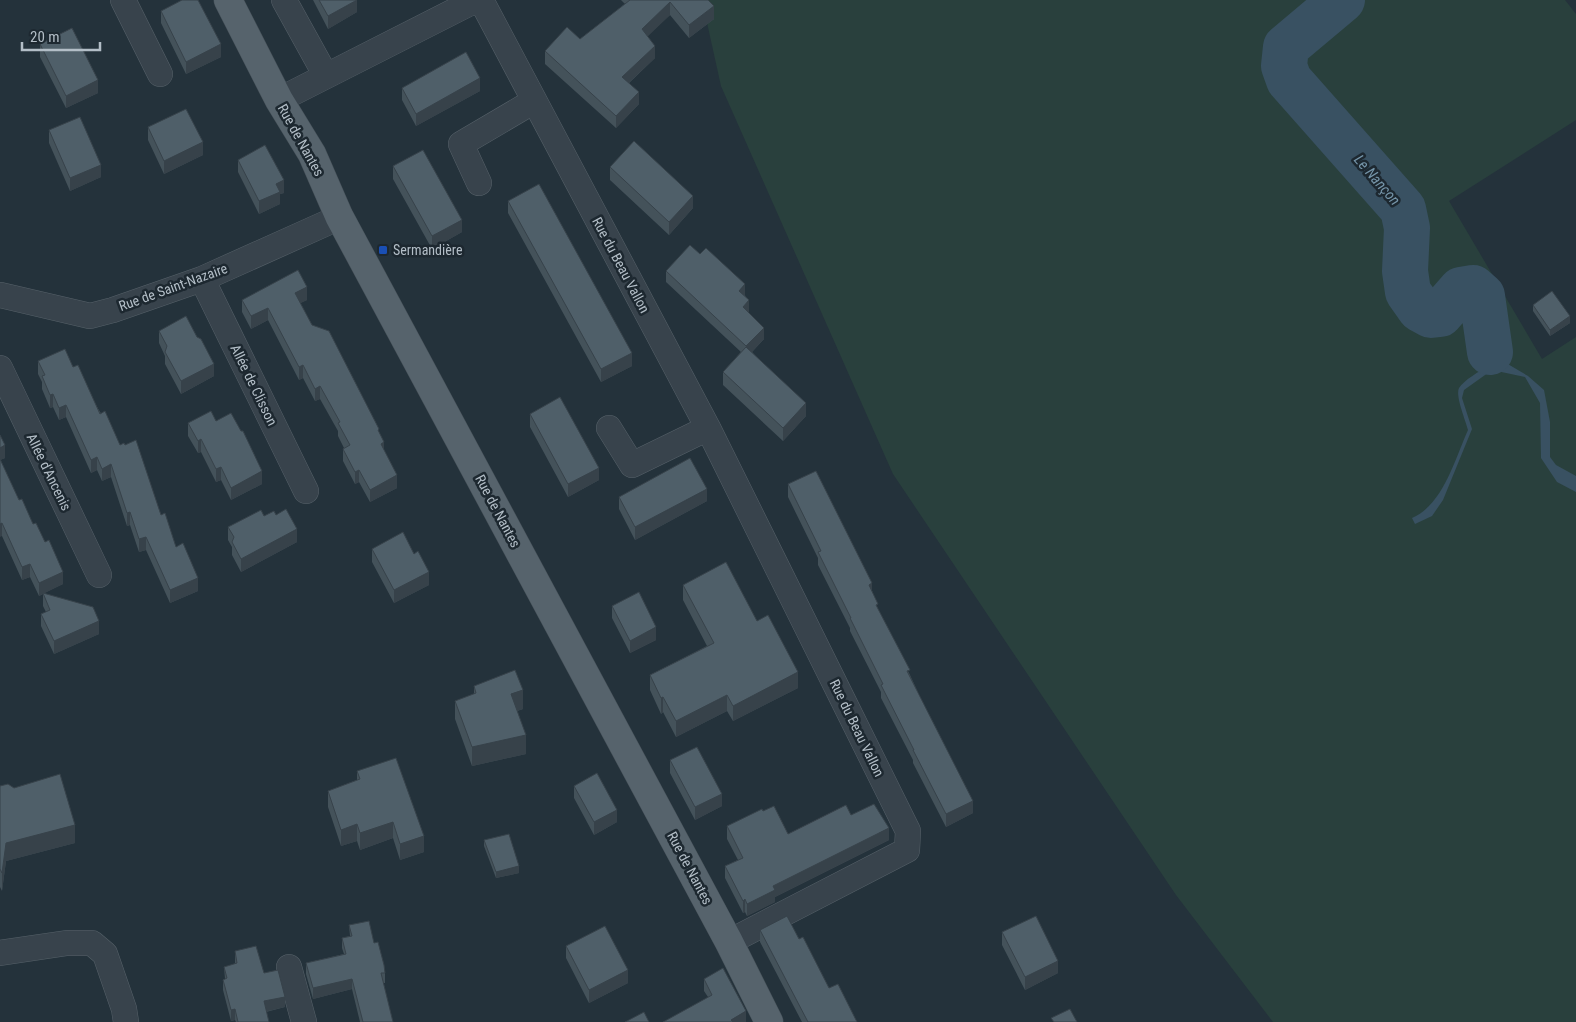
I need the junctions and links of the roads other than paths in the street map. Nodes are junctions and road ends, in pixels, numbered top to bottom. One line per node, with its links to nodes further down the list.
1 (123, 0): 6 (street)
2 (228, 0): 8 (main road, Rue de Nantes)
3 (284, 0): 7 (street)
4 (476, 0): 7 (street)
5 (481, 0): 9 (street, Rue du Beau Vallon)
6 (160, 74)
7 (326, 76): 8 (street)
8 (280, 100): 11 (main road, Rue de Nantes)
9 (534, 101): 10 (street); 16 (street, Rue du Beau Vallon)
10 (479, 183)
11 (339, 216): 12 (street, Rue de Saint-Nazaire); 19 (main road, Rue de Nantes)
12 (202, 279): 13 (street, Rue de Saint-Nazaire); 17 (street, Allée de Clisson)
13 (0, 295)
14 (0, 368): 18 (street, Allée d'Ancenis)
15 (609, 428): 16 (street)
16 (708, 428): 19 (street, Rue du Beau Vallon)
17 (306, 491)
18 (99, 575)
19 (729, 942): 24 (main road, Rue de Nantes)
20 (0, 953): 22 (street)
21 (290, 967): 23 (street)
22 (126, 1022)
23 (304, 1022)
24 (769, 1022)

